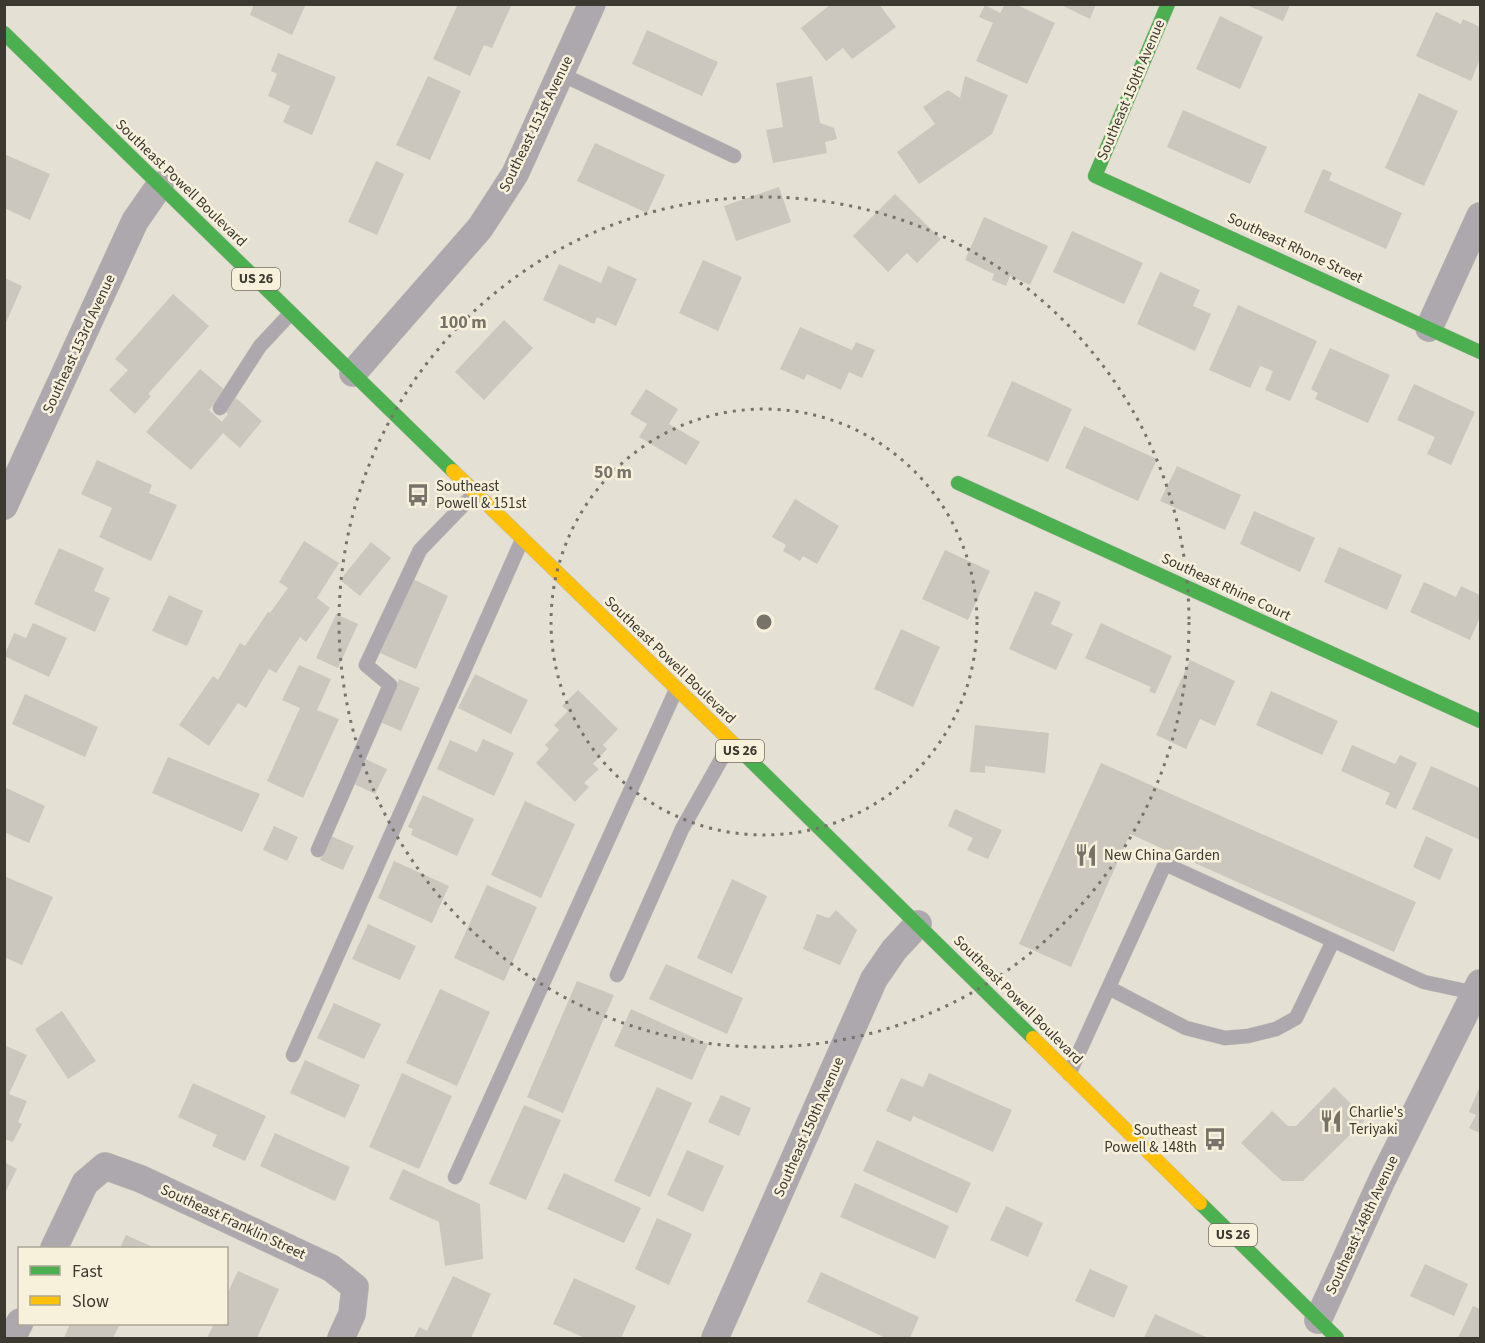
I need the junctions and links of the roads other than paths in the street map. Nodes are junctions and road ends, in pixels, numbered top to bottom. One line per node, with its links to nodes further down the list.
1 (592, 4): 4 (street, Southeast 151st Avenue)
2 (1168, 4): 6 (main road, Southeast 150th Avenue)
3 (4, 33): 7 (main road, Southeast Powell Boulevard / US 26)
4 (561, 74): 5 (lane); 12 (street, Southeast 151st Avenue)
5 (734, 156)
6 (1095, 176): 10 (main road, Southeast Rhone Street)
7 (160, 185): 9 (main road, Southeast Powell Boulevard / US 26); 16 (street, Southeast 153rd Avenue)
8 (1480, 216): 10 (street)
9 (291, 313): 12 (main road, Southeast Powell Boulevard / US 26); 13 (lane)
10 (1429, 328): 11 (main road, Southeast Rhone Street)
11 (1480, 351)
12 (352, 373): 15 (main road, Southeast Powell Boulevard / US 26)
13 (220, 408)
14 (958, 483): 19 (main road, Southeast Rhine Court)
15 (475, 493): 17 (main road, Southeast Powell Boulevard / US 26); 21 (lane)
16 (4, 506)
17 (522, 540): 18 (main road, Southeast Powell Boulevard / US 26); 27 (lane)
18 (676, 689): 20 (main road, Southeast Powell Boulevard / US 26); 29 (lane)
19 (1480, 721)
20 (731, 742): 22 (main road, Southeast Powell Boulevard / US 26); 24 (lane)
21 (318, 850)
22 (918, 924): 28 (main road, Southeast Powell Boulevard / US 26); 33 (street, Southeast 150th Avenue)
23 (1334, 941): 25 (lane); 25 (lane); 26 (lane)
24 (617, 975)
25 (1109, 988): 28 (lane)
26 (1479, 990): 31 (street, Southeast 148th Avenue)
27 (293, 1055)
28 (1070, 1074): 31 (main road, Southeast Powell Boulevard / US 26)
29 (455, 1177)
30 (54, 1247): 32 (street, Southeast Franklin Street)
31 (1316, 1324): 34 (main road, Southeast Powell Boulevard / US 26)
32 (341, 1338)
33 (715, 1338)
34 (1337, 1338)

